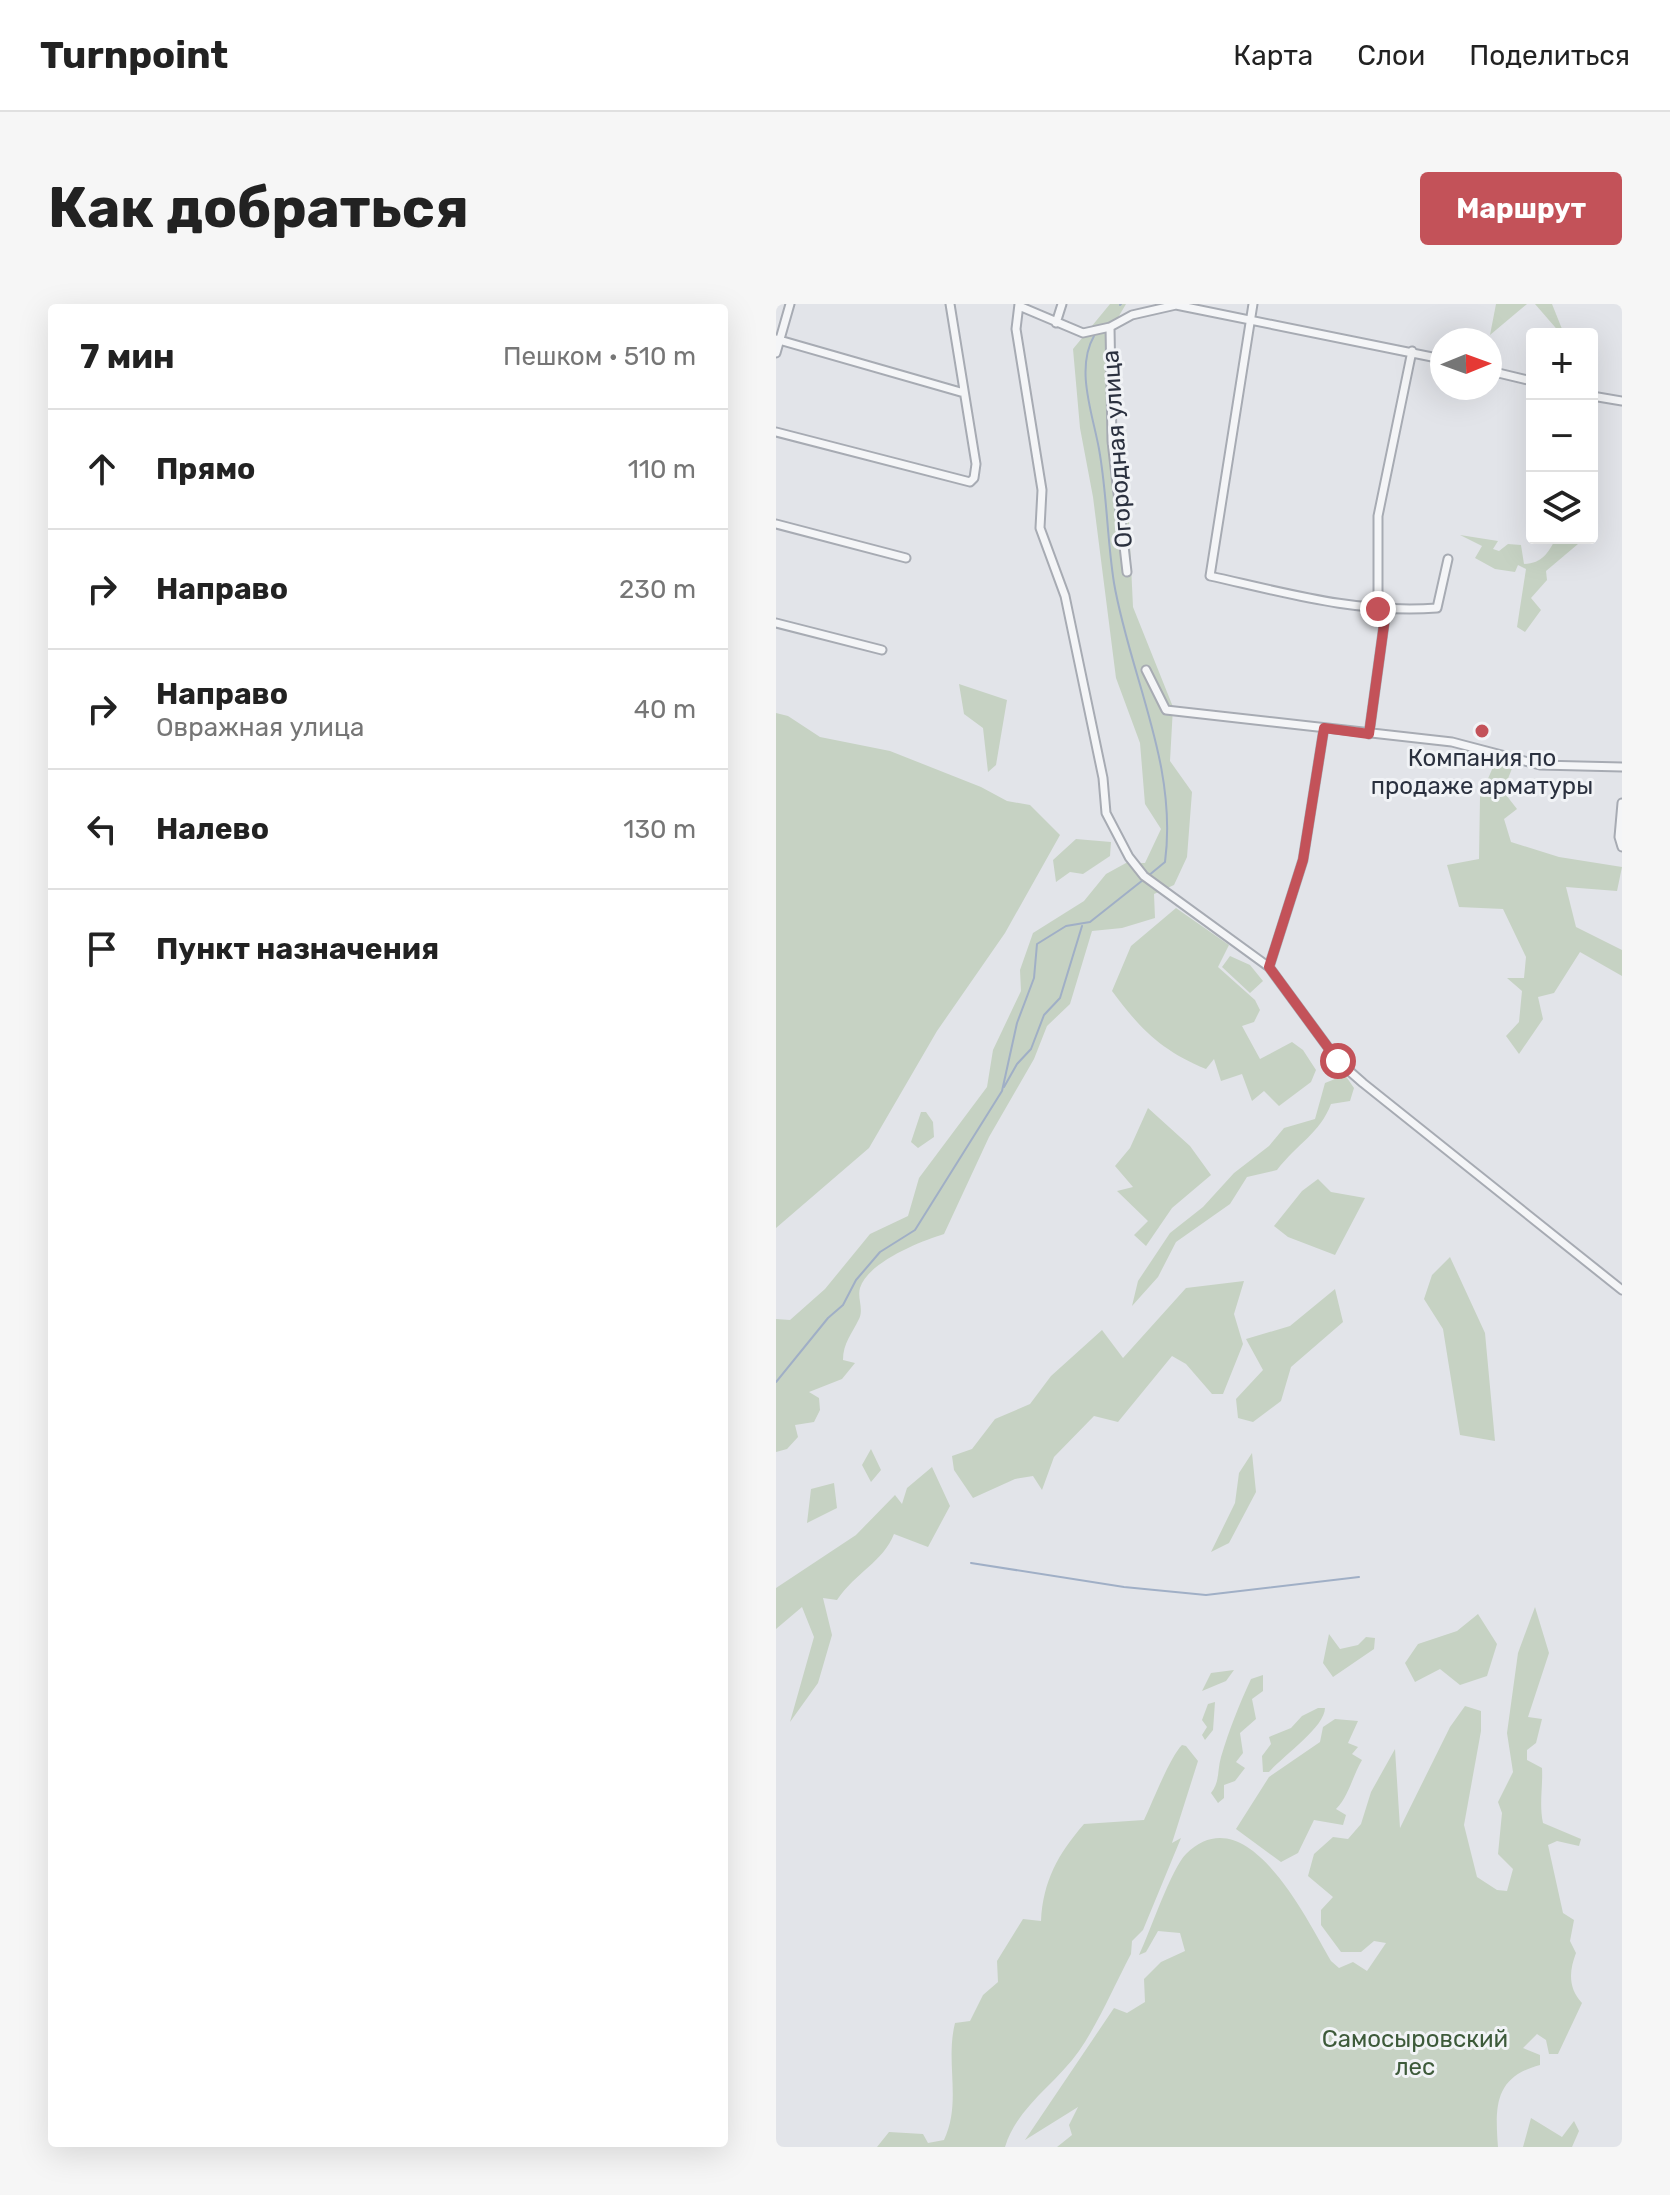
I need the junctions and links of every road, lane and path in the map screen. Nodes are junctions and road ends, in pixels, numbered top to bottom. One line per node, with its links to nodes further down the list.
1 (790, 304): 9 (street)
2 (950, 304): 15 (street)
3 (1062, 304): 7 (street)
4 (1253, 304): 6 (street)
5 (1019, 305): 7 (street); 32 (street)
6 (1250, 318): 8 (street, Огородная улица); 10 (street, Огородная улица); 23 (street)
7 (1056, 323): 8 (street)
8 (1110, 327): 22 (street, Огородная улица)
9 (778, 339): 11 (street); 15 (street)
10 (1412, 351): 12 (street, Огородная улица); 23 (street)
11 (776, 353)
12 (1430, 356)
13 (1502, 374): 14 (street)
14 (1526, 380)
15 (964, 393): 18 (street)
16 (1598, 397): 17 (street)
17 (1622, 401)
18 (776, 432)
19 (776, 524): 20 (street)
20 (906, 558)
21 (1448, 559): 23 (street)
22 (1127, 572)
23 (1382, 610): 28 (street)
24 (776, 623): 25 (street)
25 (882, 650)
26 (1146, 670): 27 (street)
27 (1324, 728): 28 (street); 32 (street)
28 (1369, 734): 29 (street)
29 (1622, 767)
30 (1622, 803): 31 (street)
31 (1622, 847)
32 (1269, 967): 33 (street)
33 (1622, 1290)

